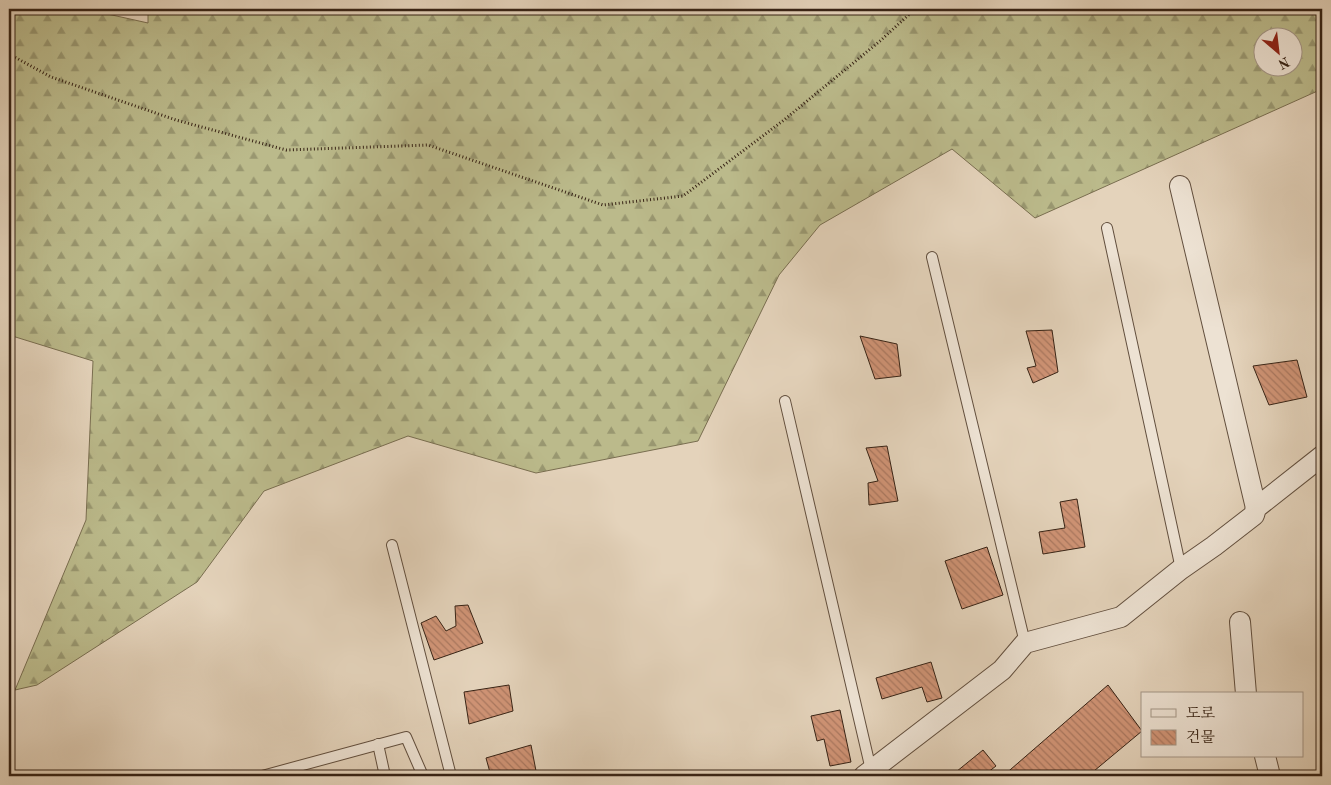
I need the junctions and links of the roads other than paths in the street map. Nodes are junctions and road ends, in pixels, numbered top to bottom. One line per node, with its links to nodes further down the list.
1 (1180, 186): 6 (street)
2 (1107, 228): 8 (lane)
3 (932, 257): 10 (lane)
4 (785, 401): 14 (lane)
5 (1322, 456): 6 (street)
6 (1256, 508): 8 (street)
7 (392, 545): 18 (lane)
8 (1181, 569): 10 (street)
9 (1240, 622): 11 (street)
10 (1025, 643): 14 (street)
11 (1246, 692)
12 (378, 744): 15 (lane); 16 (lane); 17 (lane)
13 (1266, 758): 19 (street)
14 (867, 773)
15 (262, 776)
16 (385, 776)
17 (423, 776)
18 (452, 776)
19 (1270, 776)

